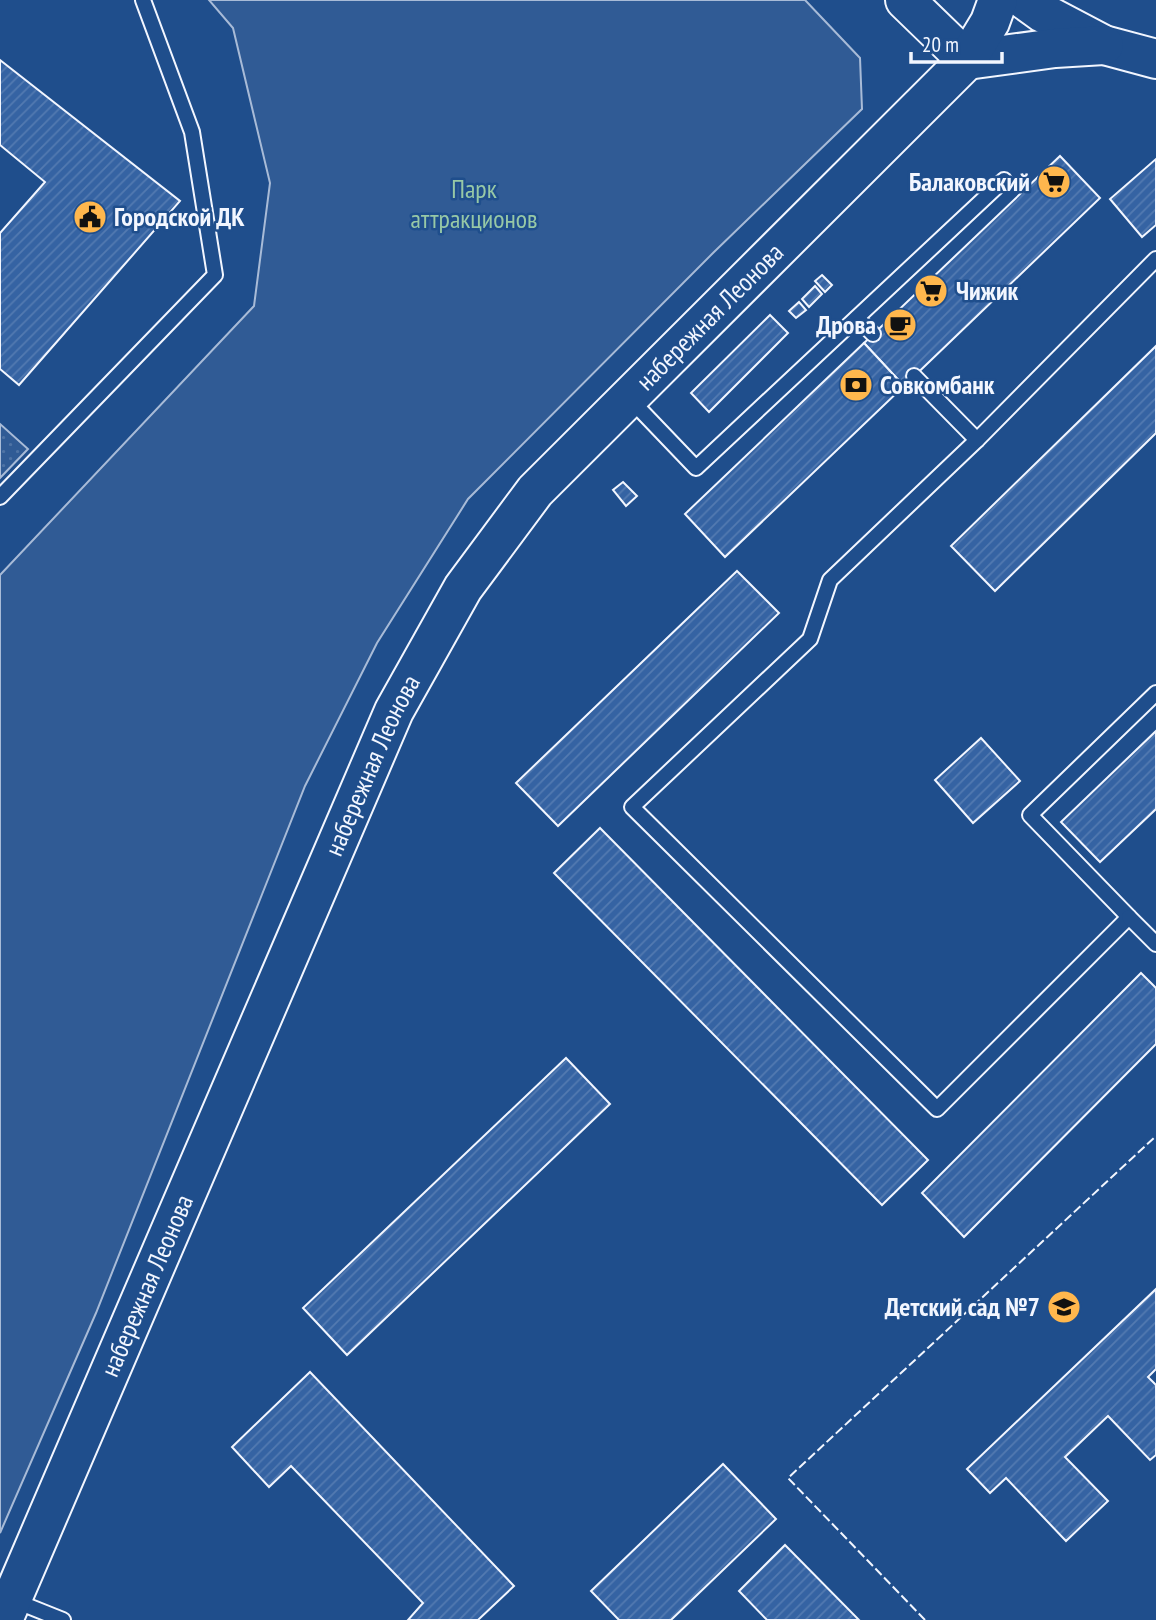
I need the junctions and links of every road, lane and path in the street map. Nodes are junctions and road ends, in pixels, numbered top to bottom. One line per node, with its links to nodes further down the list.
1 (142, 0): 15 (lane)
2 (905, 0): 7 (main road)
3 (998, 0): 7 (main road, набережная Леонова)
4 (1025, 0): 5 (main road)
5 (1104, 45): 6 (main road); 7 (main road)
6 (1156, 59)
7 (967, 60): 13 (main road, набережная Леонова)
8 (1004, 180): 10 (lane)
9 (1156, 260): 14 (lane)
10 (857, 318): 11 (lane); 13 (lane)
11 (873, 334)
12 (914, 376): 14 (lane)
13 (628, 397): 19 (main road, набережная Леонова)
14 (977, 440): 17 (lane)
15 (0, 497)
16 (1156, 693): 17 (lane)
17 (1129, 917): 18 (lane)
18 (1156, 944)
19 (8, 1610): 20 (lane)
20 (63, 1620)

